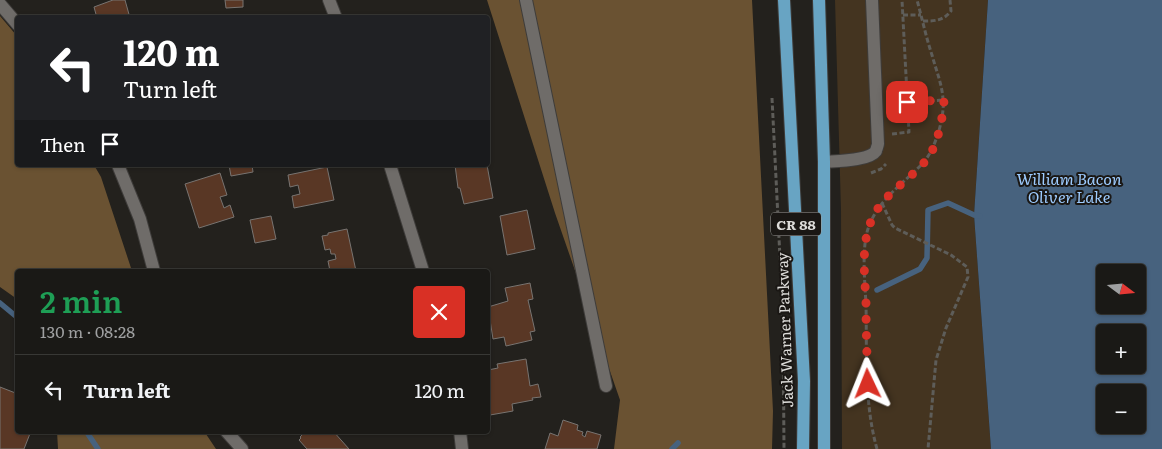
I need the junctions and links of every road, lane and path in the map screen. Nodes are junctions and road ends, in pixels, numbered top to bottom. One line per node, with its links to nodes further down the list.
1 (329, 0): 10 (street)
2 (526, 0): 27 (street)
3 (784, 0): 33 (main road, Jack Warner Parkway / CR 88)
4 (819, 0): 20 (main road)
5 (872, 0): 20 (street)
6 (902, 0): 11 (path)
7 (917, 0): 12 (path)
8 (950, 0): 13 (path)
9 (0, 4): 14 (street)
10 (335, 15)
11 (903, 15): 12 (path); 17 (path)
12 (921, 15): 13 (path)
13 (923, 21): 16 (path)
14 (15, 22)
15 (772, 89): 32 (path)
16 (944, 100): 17 (path); 24 (path)
17 (907, 102): 18 (path)
18 (891, 142)
19 (889, 159): 23 (path)
20 (824, 162): 34 (main road)
21 (119, 167): 25 (street)
22 (391, 167): 26 (street)
23 (864, 174)
24 (882, 204): 35 (path); 36 (path)
25 (153, 269)
26 (422, 269)
27 (606, 386)
28 (229, 434): 30 (street)
29 (460, 434): 31 (street)
30 (242, 449)
31 (462, 449)
32 (784, 449)
33 (803, 449)
34 (824, 449)
35 (877, 449)
36 (928, 449)

